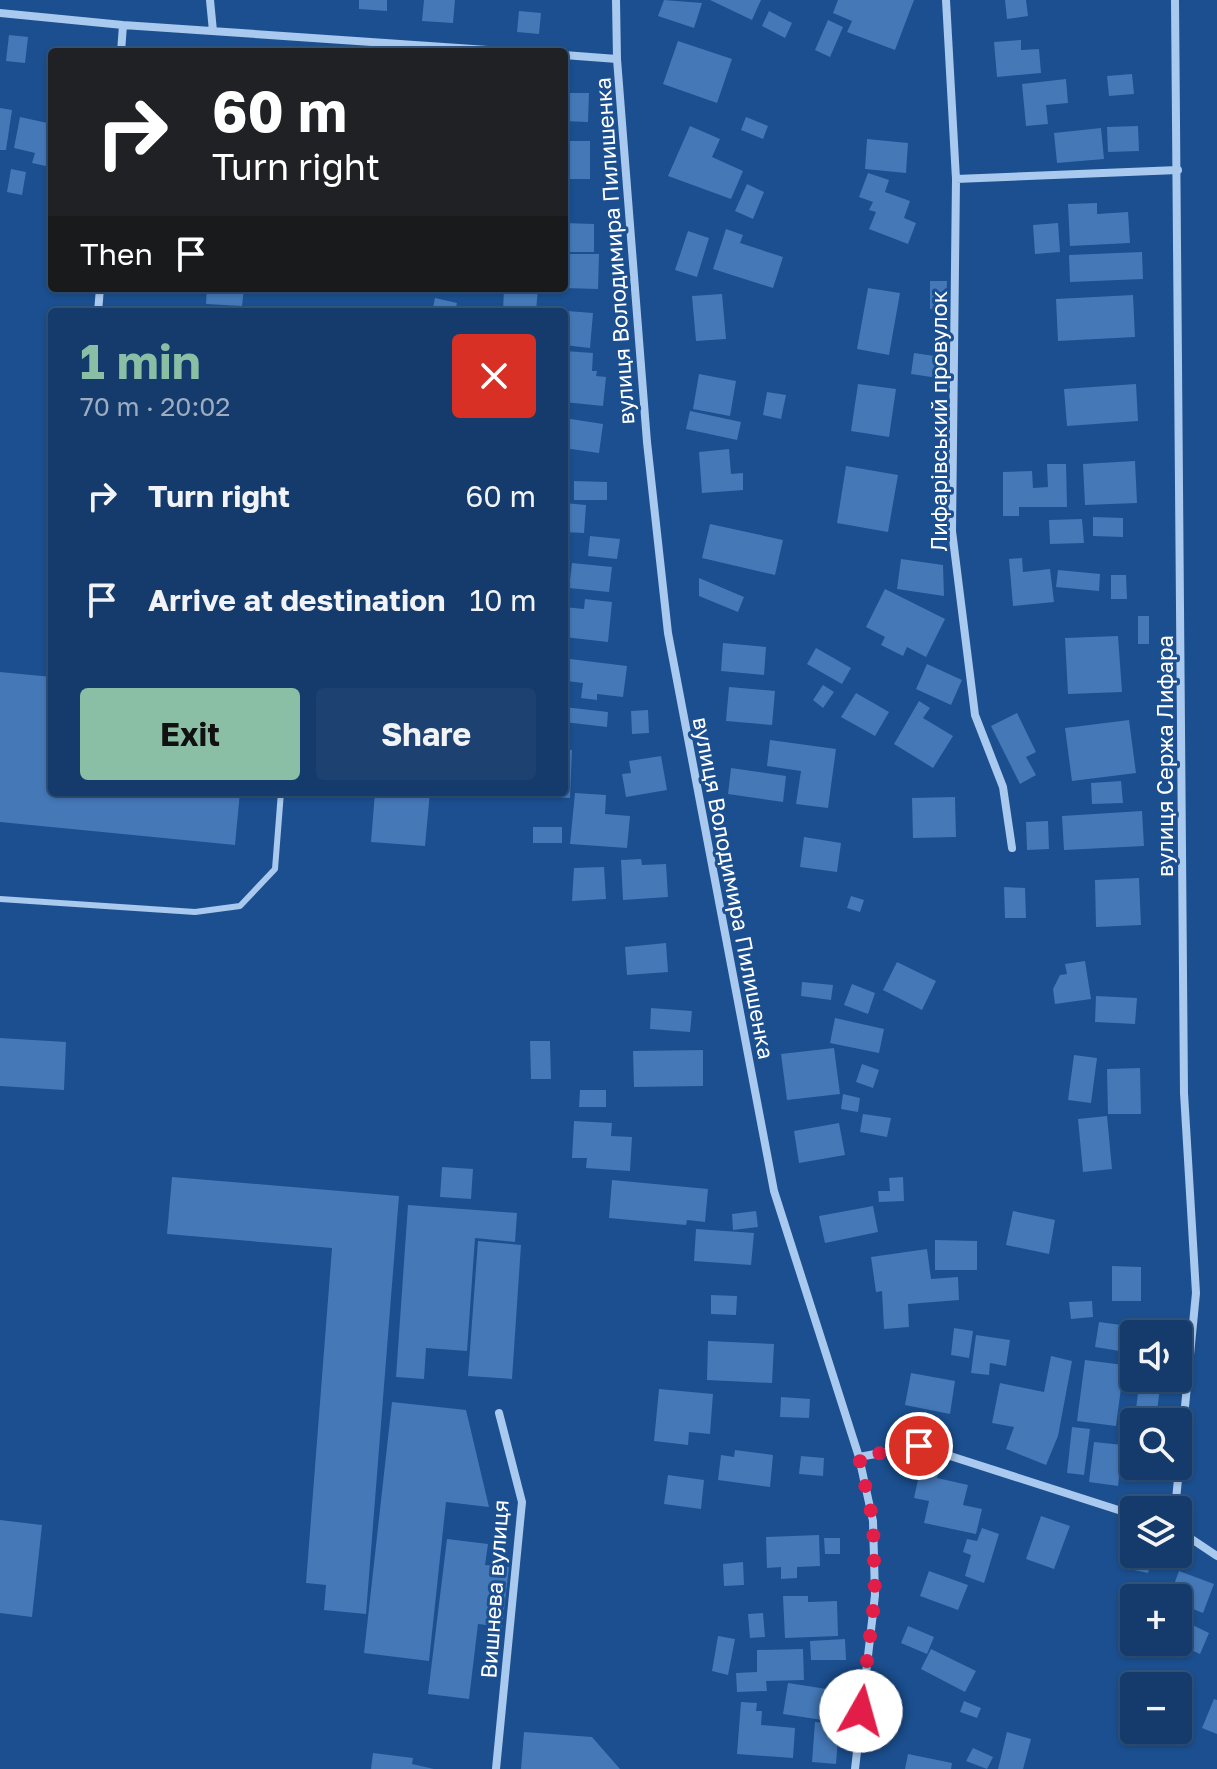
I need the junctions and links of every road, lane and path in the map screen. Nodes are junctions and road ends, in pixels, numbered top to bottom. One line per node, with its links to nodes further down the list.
1 (210, 0): 7 (street)
2 (616, 0): 11 (street, вулиця Володимира Пилишенка)
3 (946, 0): 13 (street, Лифарівський провулок)
4 (1175, 0): 12 (street, вулиця Сержа Лифара)
5 (0, 13): 6 (street)
6 (123, 25): 7 (street); 8 (street)
7 (213, 31): 9 (street)
8 (121, 48)
9 (460, 48)
10 (568, 55): 11 (street)
11 (617, 59): 18 (street, вулиця Володимира Пилишенка)
12 (1178, 170): 13 (street); 19 (street, вулиця Сержа Лифара)
13 (956, 179): 15 (street, Лифарівський провулок)
14 (281, 796): 16 (lane)
15 (1012, 848)
16 (0, 899)
17 (499, 1413): 23 (street, Вишнева вулиця)
18 (859, 1457): 20 (street); 24 (street, вулиця Володимира Пилишенка)
19 (1176, 1496)
20 (1120, 1511)
21 (1192, 1539): 22 (street)
22 (1217, 1556)
23 (496, 1769)
24 (855, 1769)

